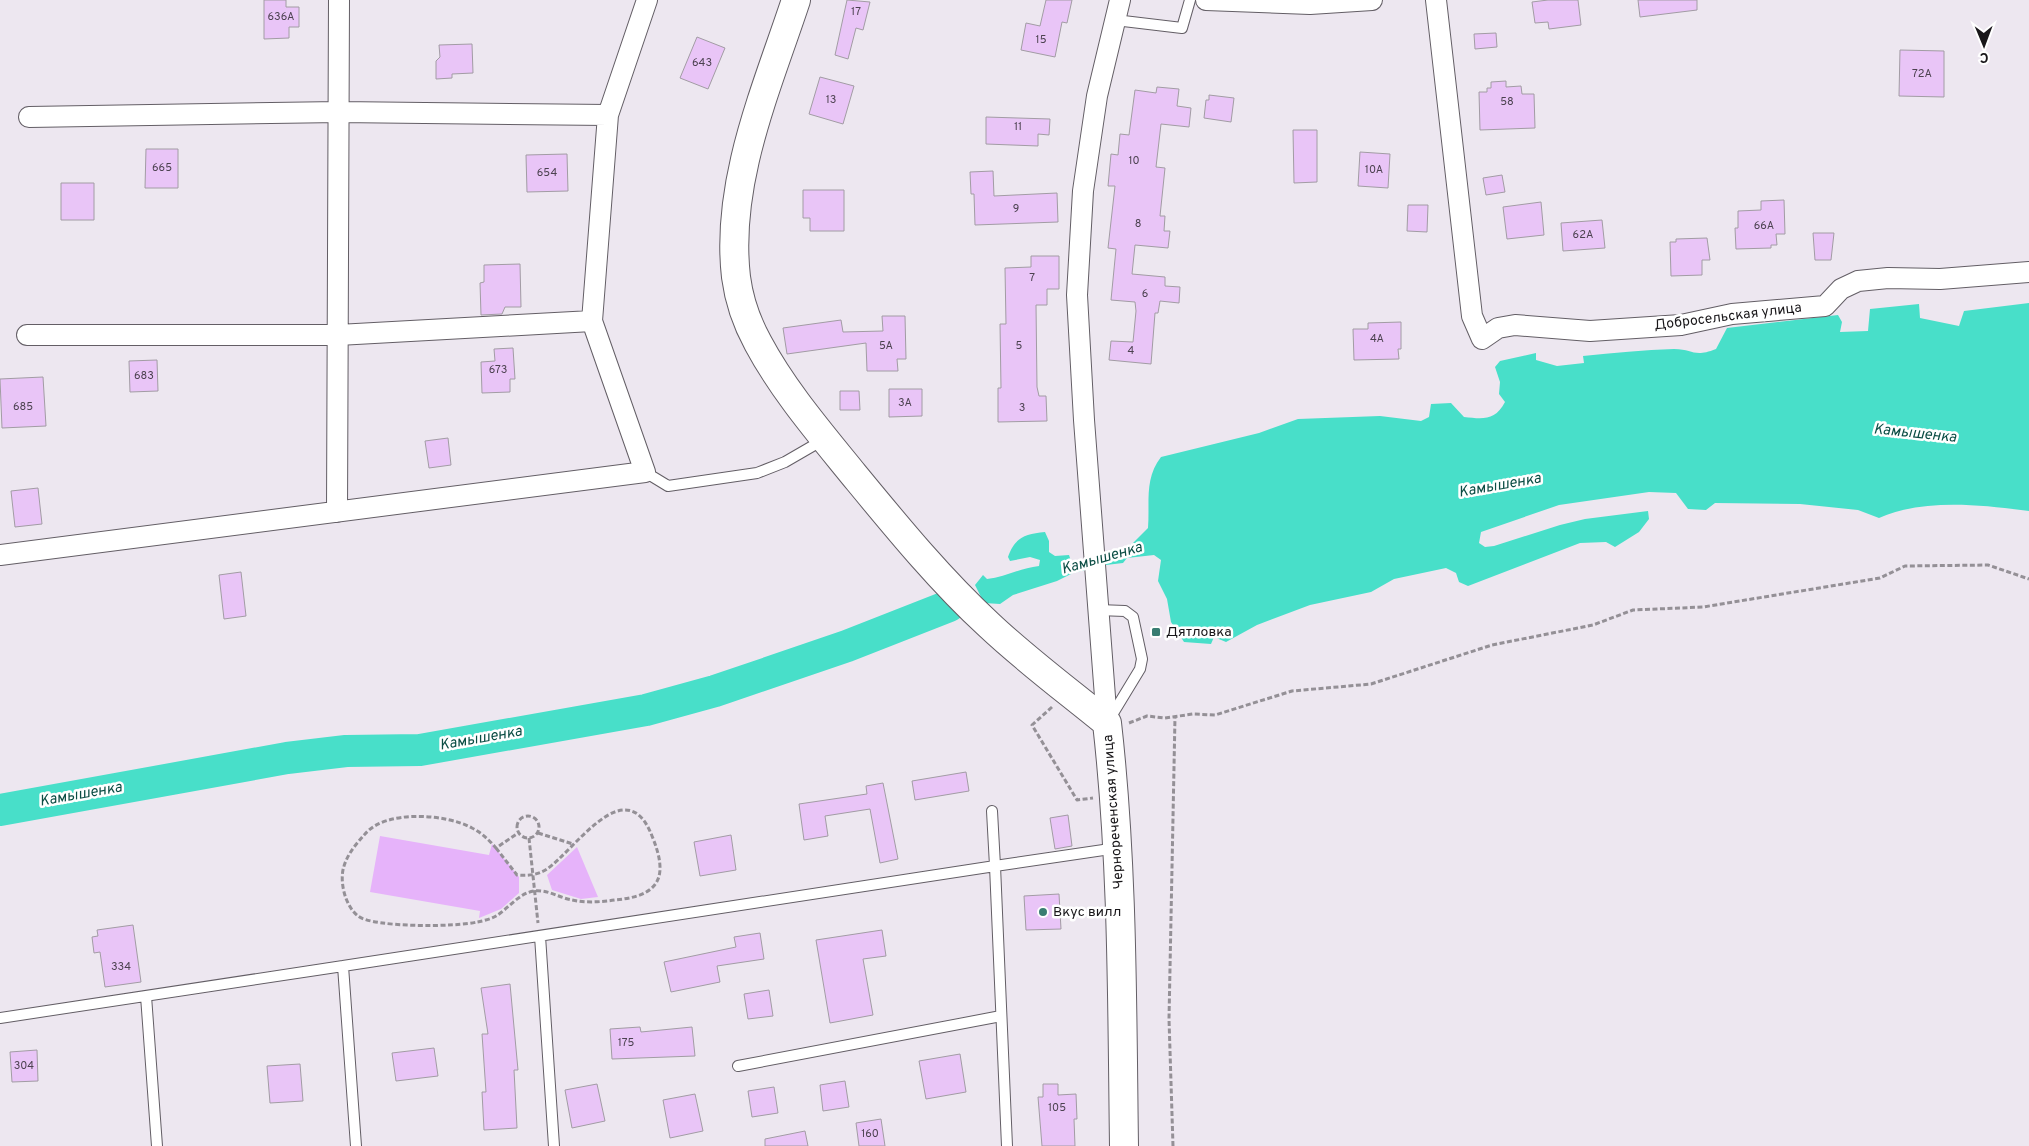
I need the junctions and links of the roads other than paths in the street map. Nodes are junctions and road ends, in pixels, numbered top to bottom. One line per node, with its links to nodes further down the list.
1 (339, 0): 10 (street)
2 (647, 0): 11 (street)
3 (796, 0): 17 (street)
4 (1120, 0): 9 (street)
5 (1190, 0): 9 (lane)
6 (1206, 0): 7 (street)
7 (1372, 0)
8 (1436, 0): 13 (street, Добросельская улица)
9 (1114, 20): 21 (street)
10 (338, 112): 11 (street); 12 (street); 16 (street)
11 (608, 115): 14 (street)
12 (30, 117)
13 (2029, 272)
14 (592, 321): 16 (street); 18 (street)
15 (27, 335): 16 (street)
16 (338, 335): 19 (street)
17 (825, 439): 18 (lane); 22 (street)
18 (645, 472): 19 (street)
19 (337, 512): 20 (street)
20 (0, 555)
21 (1098, 610): 22 (street); 22 (lane)
22 (1109, 736): 24 (street, Чернореченская улица)
23 (992, 811): 25 (lane)
24 (1118, 848): 25 (lane); 36 (street, Чернореченская улица)
25 (995, 866): 26 (lane); 29 (lane)
26 (540, 936): 27 (lane); 34 (lane)
27 (343, 966): 28 (lane); 33 (lane)
28 (146, 996): 30 (lane); 32 (lane)
29 (1001, 1016): 31 (lane); 35 (lane)
30 (0, 1018)
31 (738, 1066)
32 (157, 1146)
33 (356, 1146)
34 (554, 1146)
35 (1007, 1146)
36 (1124, 1146)

